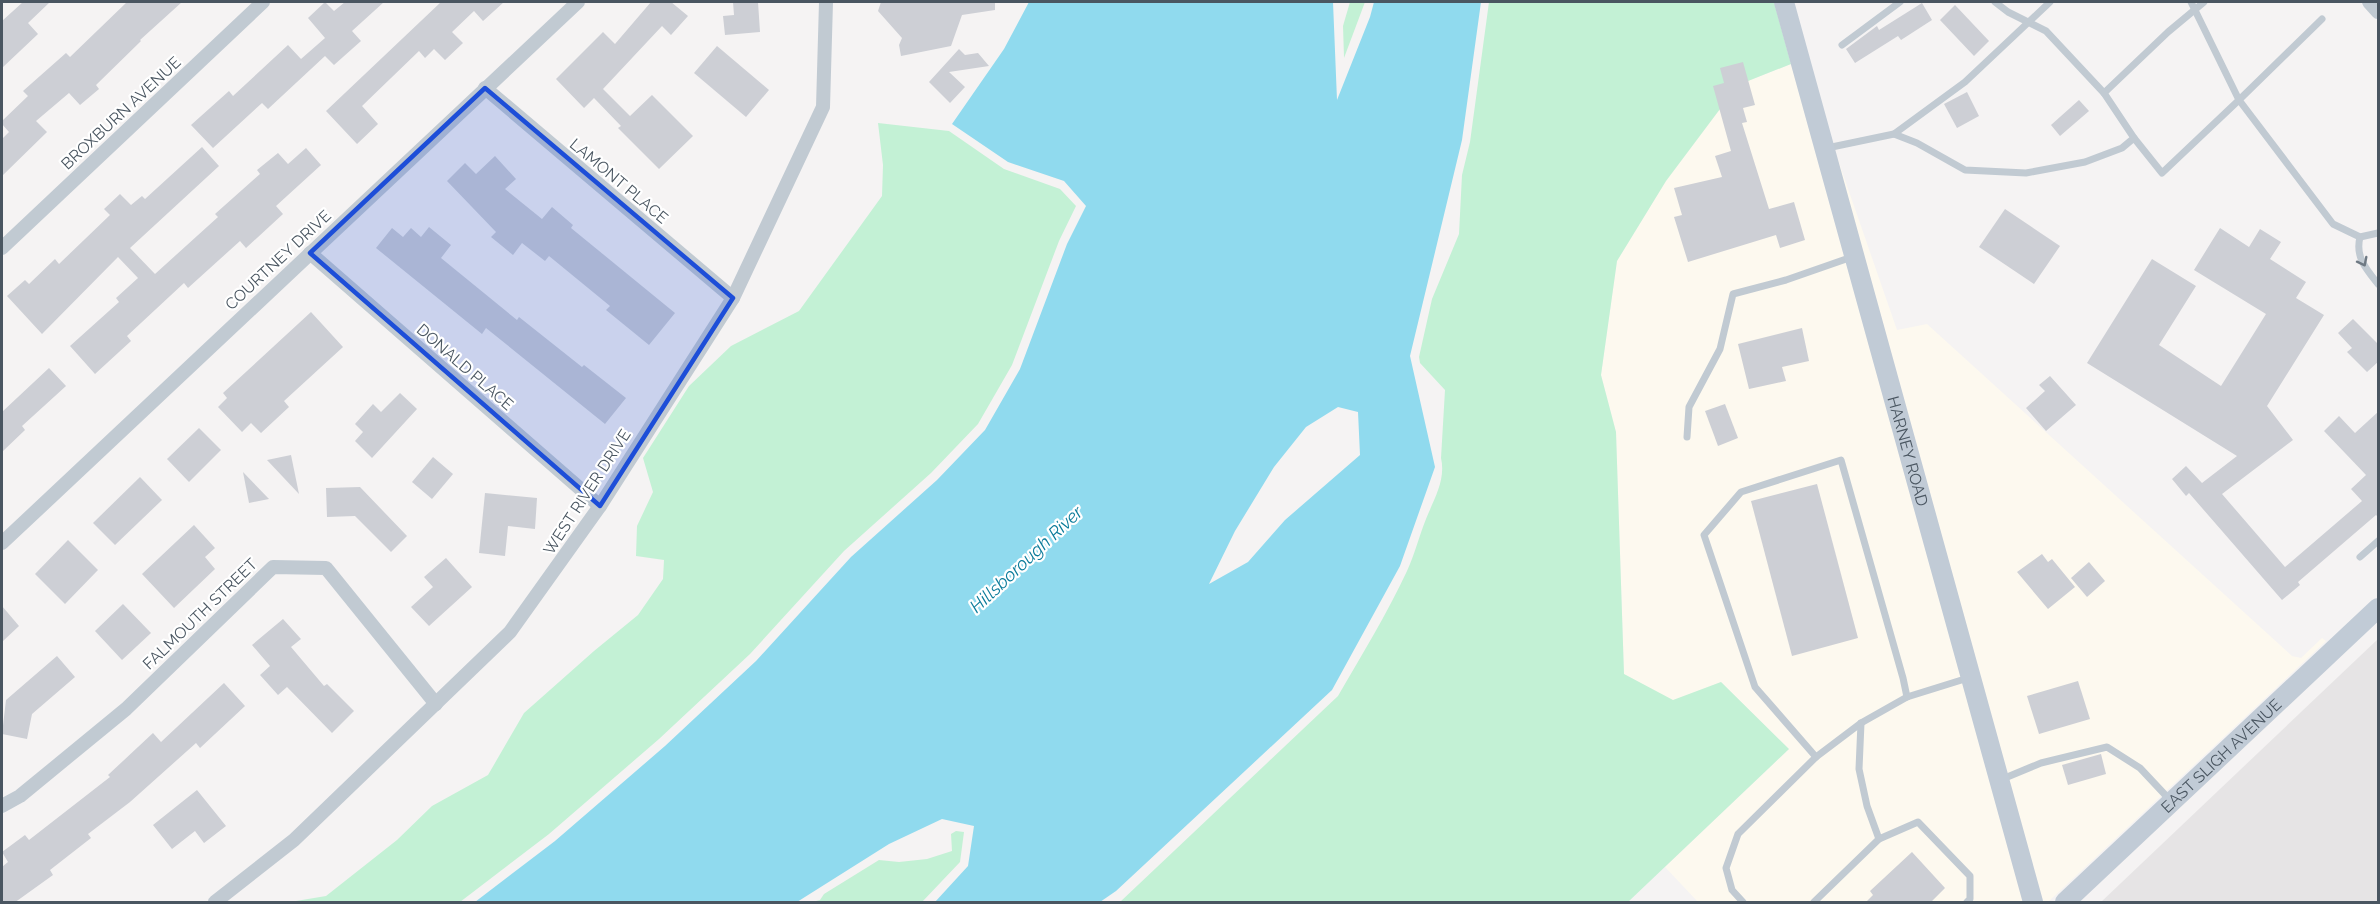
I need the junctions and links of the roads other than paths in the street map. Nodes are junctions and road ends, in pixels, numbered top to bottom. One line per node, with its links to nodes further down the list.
1 (263, 2): 22 (street, BROXBURN AVENUE)
2 (578, 2): 14 (street, COURTNEY DRIVE)
3 (826, 2): 26 (street, WEST RIVER DRIVE)
4 (1784, 2): 19 (street, HARNEY ROAD)
5 (1900, 2): 13 (lane)
6 (1995, 2): 12 (lane)
7 (2050, 2): 12 (lane)
8 (2191, 2): 10 (lane)
9 (2204, 2): 10 (lane)
10 (2195, 9): 15 (lane); 16 (lane)
11 (2322, 19): 16 (lane)
12 (2028, 22): 15 (lane); 17 (lane)
13 (1842, 45)
14 (485, 88): 23 (street, COURTNEY DRIVE); 26 (street, LAMONT PLACE)
15 (2104, 93): 18 (lane)
16 (2239, 100): 18 (lane); 21 (lane)
17 (1894, 134): 18 (lane); 19 (lane)
18 (2134, 138)
19 (1825, 148): 24 (street, HARNEY ROAD)
20 (2379, 233): 21 (lane)
21 (2360, 237): 25 (lane, one-way to 25)
22 (2, 248)
23 (309, 253): 28 (street, DONALD PLACE); 30 (street, COURTNEY DRIVE)
24 (1855, 256): 27 (lane); 33 (street, HARNEY ROAD)
25 (2379, 284)
26 (733, 298): 28 (street, WEST RIVER DRIVE)
27 (1687, 437)
28 (600, 506): 35 (street, WEST RIVER DRIVE)
29 (2379, 541): 31 (lane)
30 (2, 543)
31 (2360, 557)
32 (2379, 608): 39 (street, EAST SLIGH AVENUE)
33 (1971, 677): 34 (lane); 38 (street, HARNEY ROAD)
34 (1906, 697): 36 (lane); 37 (lane)
35 (436, 704): 40 (street, FALMOUTH STREET); 42 (street, WEST RIVER DRIVE)
36 (1861, 723): 37 (lane); 41 (lane)
37 (1816, 757): 43 (lane)
38 (1999, 780): 39 (lane); 46 (street, HARNEY ROAD)
39 (2172, 802): 47 (street, EAST SLIGH AVENUE)
40 (2, 806)
41 (1879, 839): 44 (lane); 45 (lane)
42 (215, 903)
43 (1743, 903)
44 (1814, 903)
45 (1967, 903)
46 (2033, 903)
47 (2065, 903)

